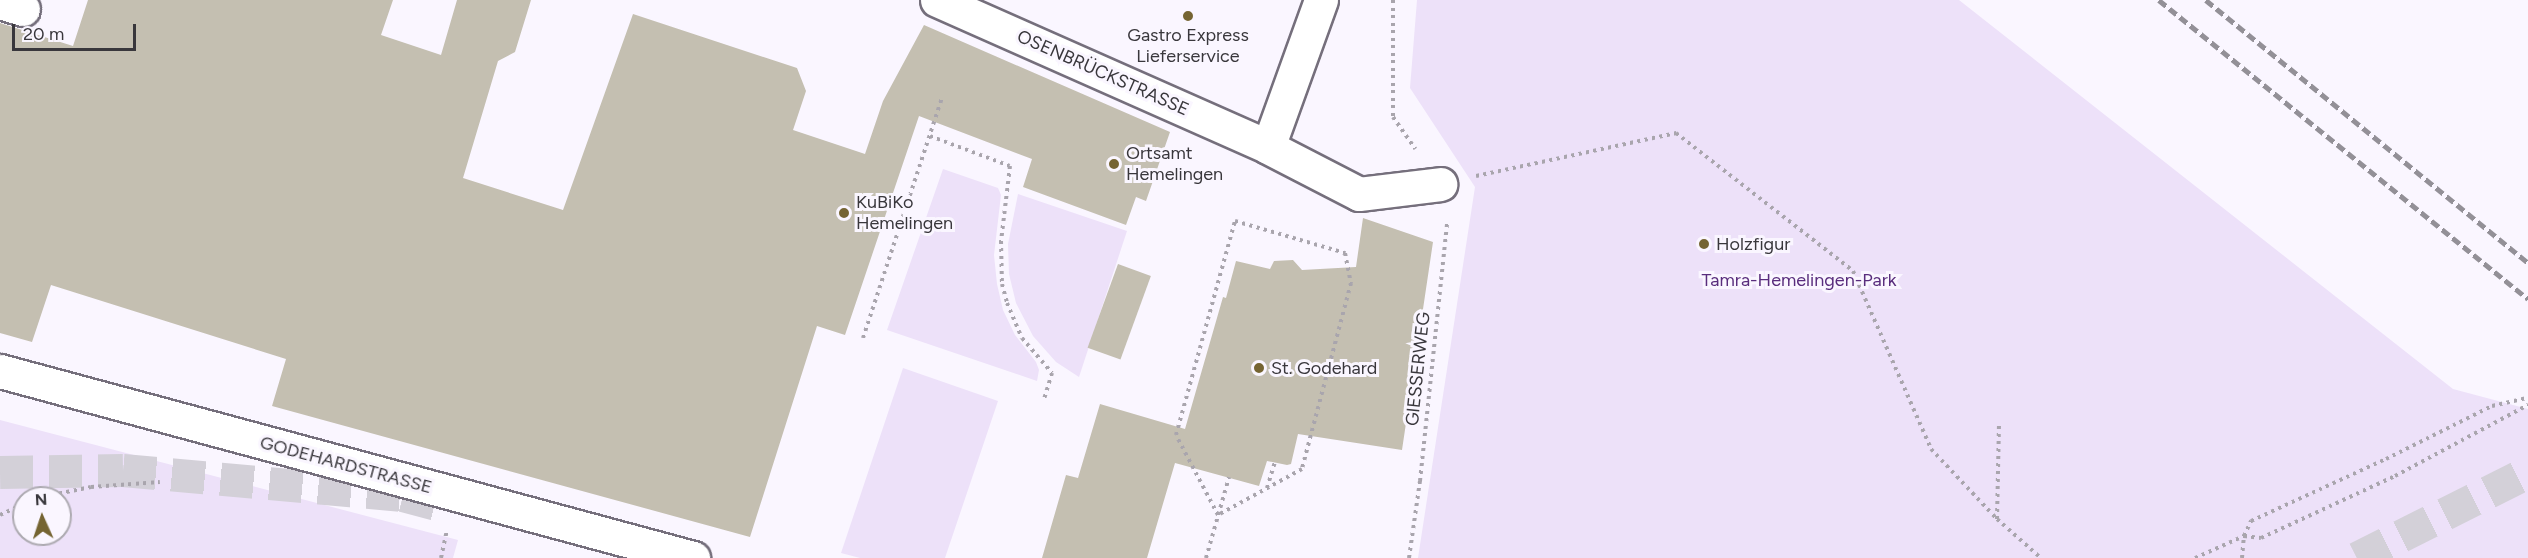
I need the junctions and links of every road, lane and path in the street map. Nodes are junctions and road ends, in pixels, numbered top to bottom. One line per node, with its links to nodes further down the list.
1 (938, 0): 6 (street, OSENBRÜCKSTRASSE)
2 (1322, 0): 6 (street)
3 (1394, 0): 7 (path, GIESSERWEG)
4 (942, 98): 5 (path)
5 (930, 136): 8 (path); 11 (path)
6 (1268, 147): 7 (street, OSENBRÜCKSTRASSE)
7 (1440, 184): 20 (path); 24 (path, GIESSERWEG)
8 (863, 339)
9 (0, 371): 22 (street, GODEHARDSTRASSE)
10 (2528, 398): 21 (path)
11 (1044, 399)
12 (2528, 405): 21 (path)
13 (1999, 424): 20 (path)
14 (1275, 462): 17 (path)
15 (1229, 477): 19 (path)
16 (160, 482): 18 (path)
17 (1267, 489): 19 (path); 19 (path)
18 (72, 491)
19 (1218, 515): 23 (path)
20 (1997, 519): 25 (path)
21 (2244, 536): 26 (path); 27 (path)
22 (693, 558)
23 (1206, 558)
24 (1408, 558)
25 (2041, 558)
26 (2195, 558)
27 (2242, 558)

